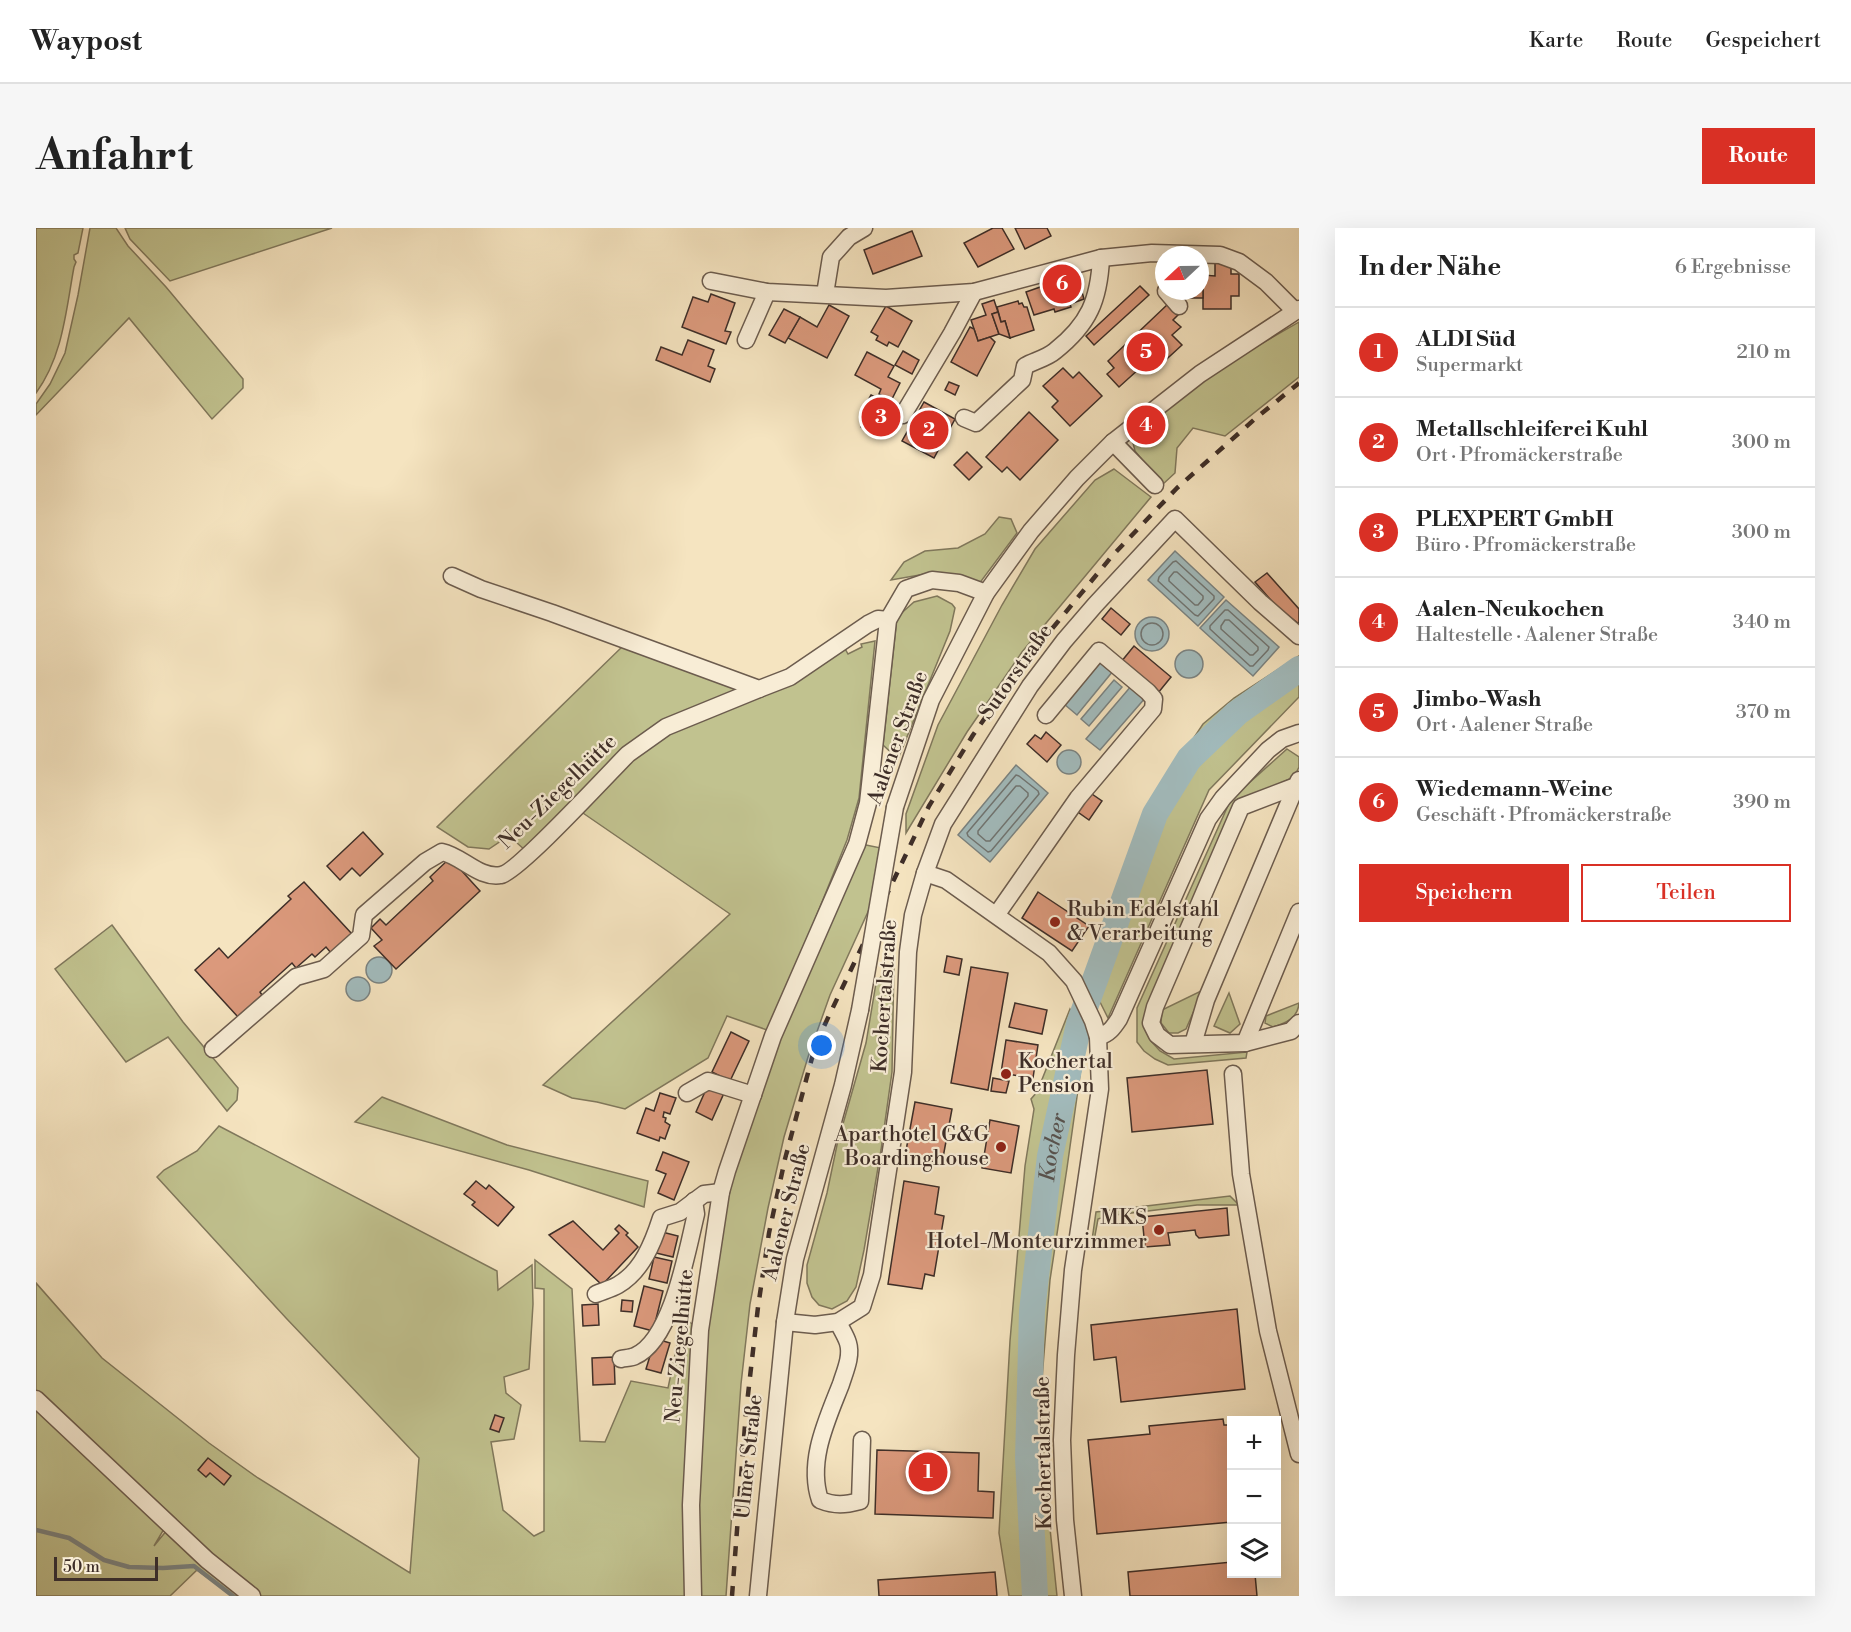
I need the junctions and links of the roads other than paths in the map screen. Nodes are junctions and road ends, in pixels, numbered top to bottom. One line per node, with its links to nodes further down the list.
1 (864, 228): 8 (street)
2 (1155, 253): 4 (street)
3 (1209, 255): 11 (street)
4 (1101, 258): 7 (street); 14 (street)
5 (711, 280): 6 (street)
6 (767, 292): 8 (street); 12 (street)
7 (974, 292): 8 (street); 13 (street)
8 (825, 294)
9 (1174, 300): 10 (street)
10 (1179, 306)
11 (1297, 310): 15 (street, Aalener Straße)
12 (746, 340)
13 (903, 415)
14 (964, 418)
15 (1113, 442): 16 (street); 18 (street, Aalener Straße)
16 (1155, 485)
17 (452, 576): 21 (street)
18 (986, 593): 19 (street, Neu-Ziegelhütte); 39 (street, Aalener Straße, bridge)
19 (888, 620): 21 (street); 35 (street, Neu-Ziegelhütte)
20 (1299, 636): 25 (street, Sutorstraße)
21 (759, 689): 32 (street, Neu-Ziegelhütte)
22 (1046, 715): 27 (street)
23 (1299, 733): 29 (street)
24 (1298, 783): 30 (street); 30 (street)
25 (925, 873): 27 (street, Kochertalstraße); 40 (street, Kochertalstraße)
26 (1299, 912): 31 (street)
27 (997, 914): 29 (street, Kochertalstraße)
28 (1299, 1023): 31 (street)
29 (1096, 1029): 48 (street, Kochertalstraße)
30 (1193, 1044): 31 (street)
31 (1245, 1044)
32 (213, 1049)
33 (1233, 1074): 44 (street)
34 (687, 1093): 35 (street)
35 (753, 1095): 36 (street, Neu-Ziegelhütte)
36 (721, 1192): 37 (street, Neu-Ziegelhütte); 46 (street, Neu-Ziegelhütte)
37 (694, 1202): 38 (street, Neu-Ziegelhütte); 41 (street, Neu-Ziegelhütte)
38 (596, 1294)
39 (785, 1322): 40 (street, Kochertalstraße); 47 (street, Ulmer Straße)
40 (838, 1322): 43 (street)
41 (621, 1359)
42 (36, 1398): 45 (street)
43 (862, 1440)
44 (1299, 1454)
45 (252, 1596)
46 (693, 1596)
47 (758, 1596)
48 (1073, 1596)

